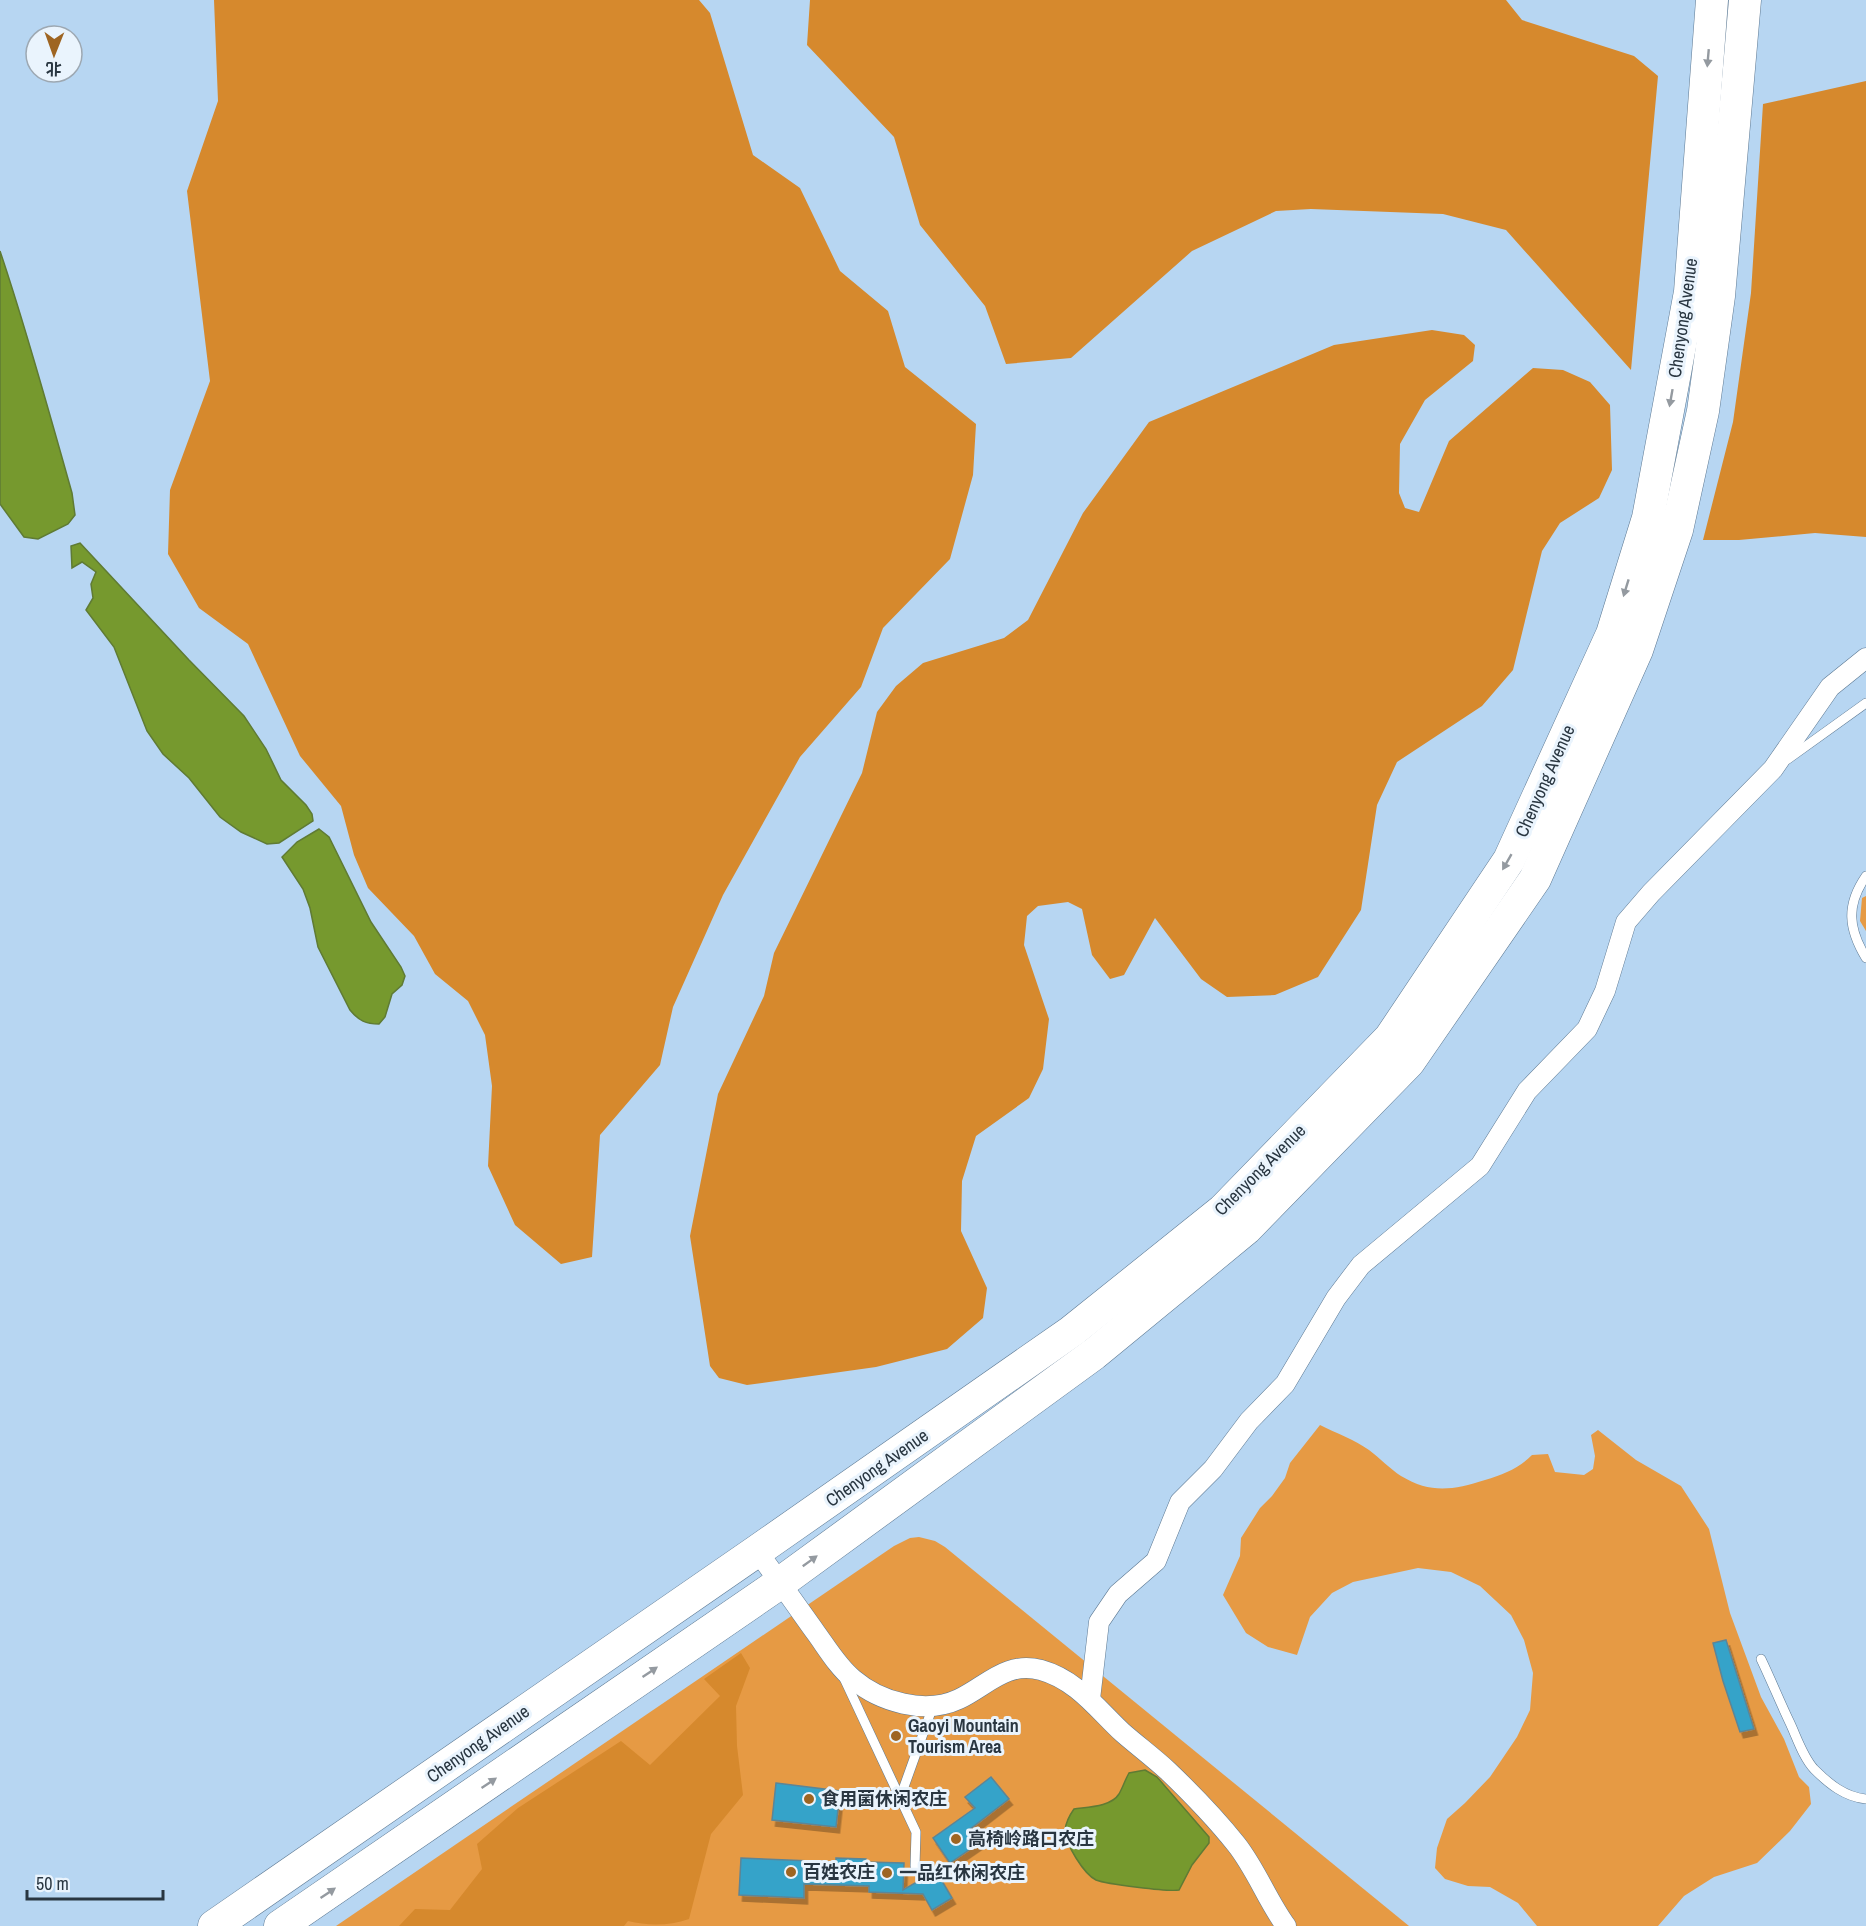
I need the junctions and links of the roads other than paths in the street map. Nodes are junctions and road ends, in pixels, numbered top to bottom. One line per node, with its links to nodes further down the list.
1 (1712, 0): 8 (highway, Chenyong Avenue, one-way to 8)
2 (1745, 0): 9 (highway, Chenyong Avenue, one-way to 2)
3 (1866, 658): 5 (street)
4 (1866, 703): 5 (lane)
5 (1773, 769): 12 (street)
6 (1866, 876): 7 (lane)
7 (1866, 958)
8 (758, 1551): 9 (street); 17 (highway, Chenyong Avenue)
9 (780, 1583): 10 (street); 18 (highway, Chenyong Avenue, one-way to 9)
10 (834, 1658): 13 (street); 14 (lane)
11 (1761, 1659): 15 (lane)
12 (1090, 1698): 13 (street); 19 (street)
13 (933, 1706): 14 (lane)
14 (900, 1798): 16 (lane)
15 (1866, 1799)
16 (915, 1866)
17 (214, 1926)
18 (280, 1926)
19 (1286, 1926)

